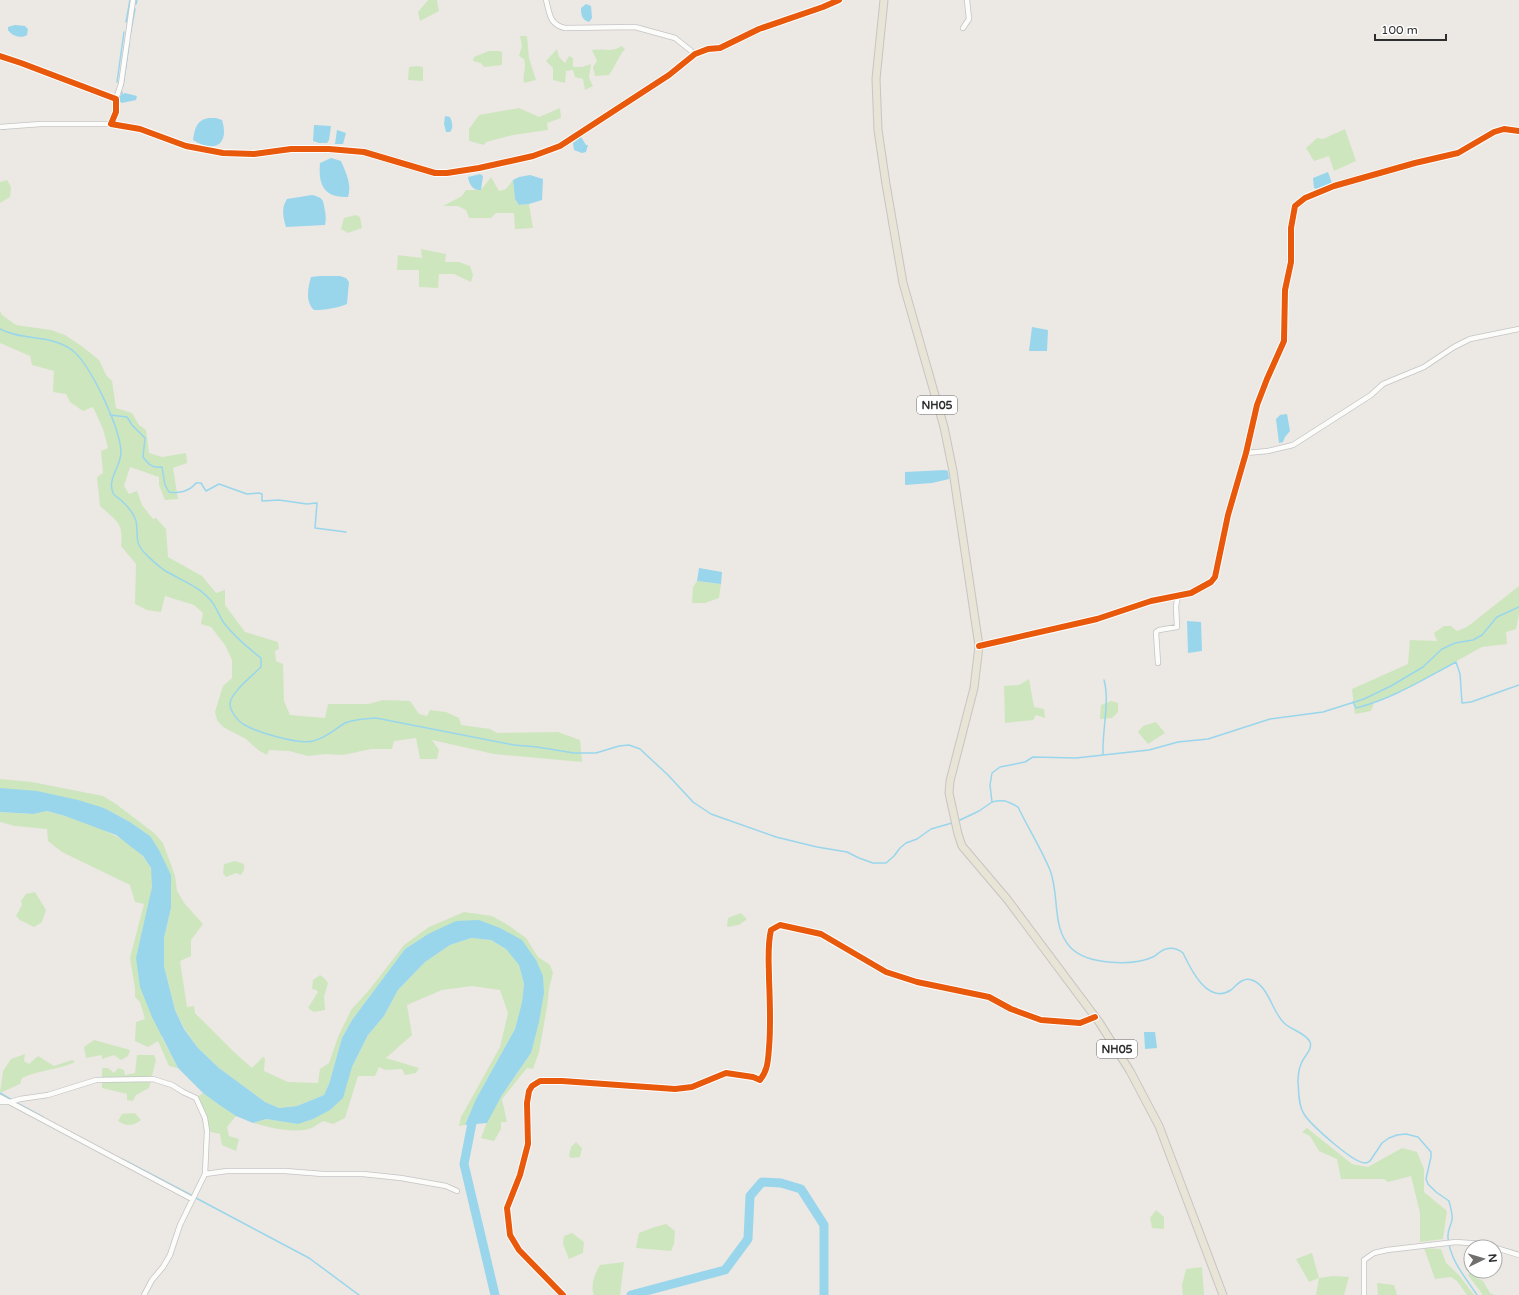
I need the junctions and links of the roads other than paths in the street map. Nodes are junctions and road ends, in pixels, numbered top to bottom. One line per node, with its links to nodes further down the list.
1 (133, 0): 11 (street)
2 (546, 0): 9 (street)
3 (822, 0): 7 (street)
4 (839, 0): 7 (street)
5 (884, 0): 18 (main road, NH05)
6 (968, 0): 8 (street)
7 (823, 7): 9 (street)
8 (963, 28)
9 (695, 54): 12 (street)
10 (0, 56): 11 (street)
11 (116, 99): 12 (street)
12 (111, 124): 13 (street)
13 (0, 126)
14 (1519, 131): 16 (street)
15 (1519, 329): 16 (street)
16 (1246, 453): 17 (street)
17 (1178, 596): 18 (street); 19 (street)
18 (979, 646): 20 (main road, NH05)
19 (1158, 663)
20 (1095, 1016): 29 (street); 30 (main road, NH05)
21 (0, 1097): 23 (street)
22 (0, 1102): 23 (street)
23 (10, 1102): 24 (street); 26 (street)
24 (205, 1174): 25 (street); 26 (street)
25 (457, 1191)
26 (192, 1199): 28 (street)
27 (1519, 1255): 31 (street)
28 (144, 1295)
29 (564, 1295)
30 (1223, 1295)
31 (1364, 1295)

